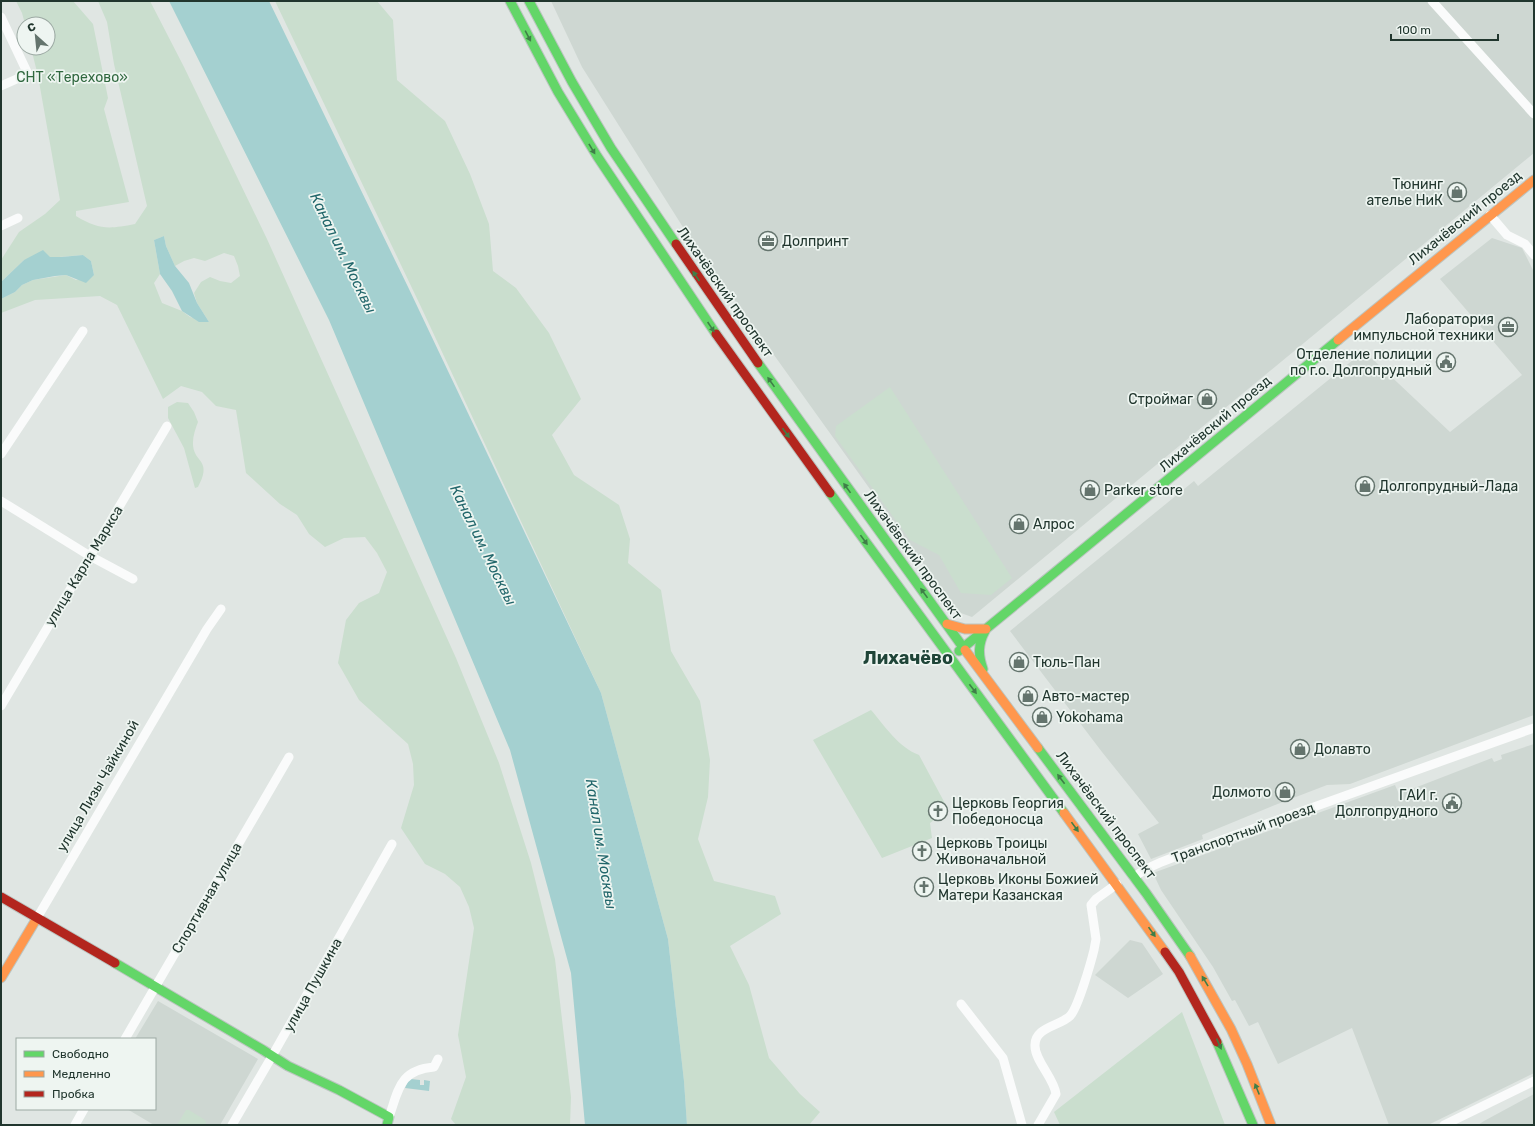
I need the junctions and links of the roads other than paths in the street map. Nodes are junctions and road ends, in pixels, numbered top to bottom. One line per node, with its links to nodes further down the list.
1 (510, 1): 22 (main road, one-way to 22)
2 (529, 1): 19 (main road, Лихачёвский проспект, one-way to 2)
3 (1432, 1): 6 (street)
4 (1, 17): 5 (street)
5 (1, 86)
6 (1534, 114)
7 (1534, 180): 8 (main road, Лихачёвский проезд)
8 (1490, 215): 11 (street); 20 (main road, Лихачёвский проезд)
9 (18, 218): 10 (street)
10 (1, 226)
11 (1534, 255)
12 (83, 331): 14 (street)
13 (167, 426): 16 (street, улица Карла Маркса)
14 (1, 454)
15 (1, 501): 16 (street)
16 (90, 556): 17 (street); 24 (street, улица Карла Маркса)
17 (133, 579)
18 (221, 609): 31 (street, улица Лизы Чайкиной)
19 (947, 624): 20 (main road); 21 (main road, Лихачёвский проспект)
20 (986, 629): 21 (main road, Лихачёвский проезд); 23 (main road)
21 (964, 647): 22 (main road, Лихачёвский проезд); 23 (main road, Лихачёвский проспект)
22 (950, 658): 29 (main road, one-way to 29)
23 (984, 676): 28 (main road, Лихачёвский проспект, one-way to 23)
24 (1, 706)
25 (1534, 728): 28 (street, Транспортный проезд)
26 (289, 756): 33 (street, Спортивная улица)
27 (392, 844): 36 (street, улица Пушкина)
28 (1134, 877): 46 (main road, Лихачёвский проспект, one-way to 28)
29 (1117, 884): 44 (street); 45 (main road, one-way to 45)
30 (1, 896): 31 (main road)
31 (37, 918): 32 (main road, улица Лизы Чайкиной); 33 (main road)
32 (1, 978)
33 (155, 987): 35 (street, Спортивная улица); 36 (main road)
34 (961, 1004): 43 (street)
35 (126, 1038)
36 (272, 1058): 40 (main road); 42 (street, улица Пушкина)
37 (438, 1059): 40 (street)
38 (1534, 1081): 47 (street)
39 (83, 1110): 41 (street)
40 (388, 1121)
41 (75, 1125)
42 (232, 1125)
43 (1022, 1125)
44 (1038, 1125)
45 (1253, 1125)
46 (1272, 1125)
47 (1444, 1125)

